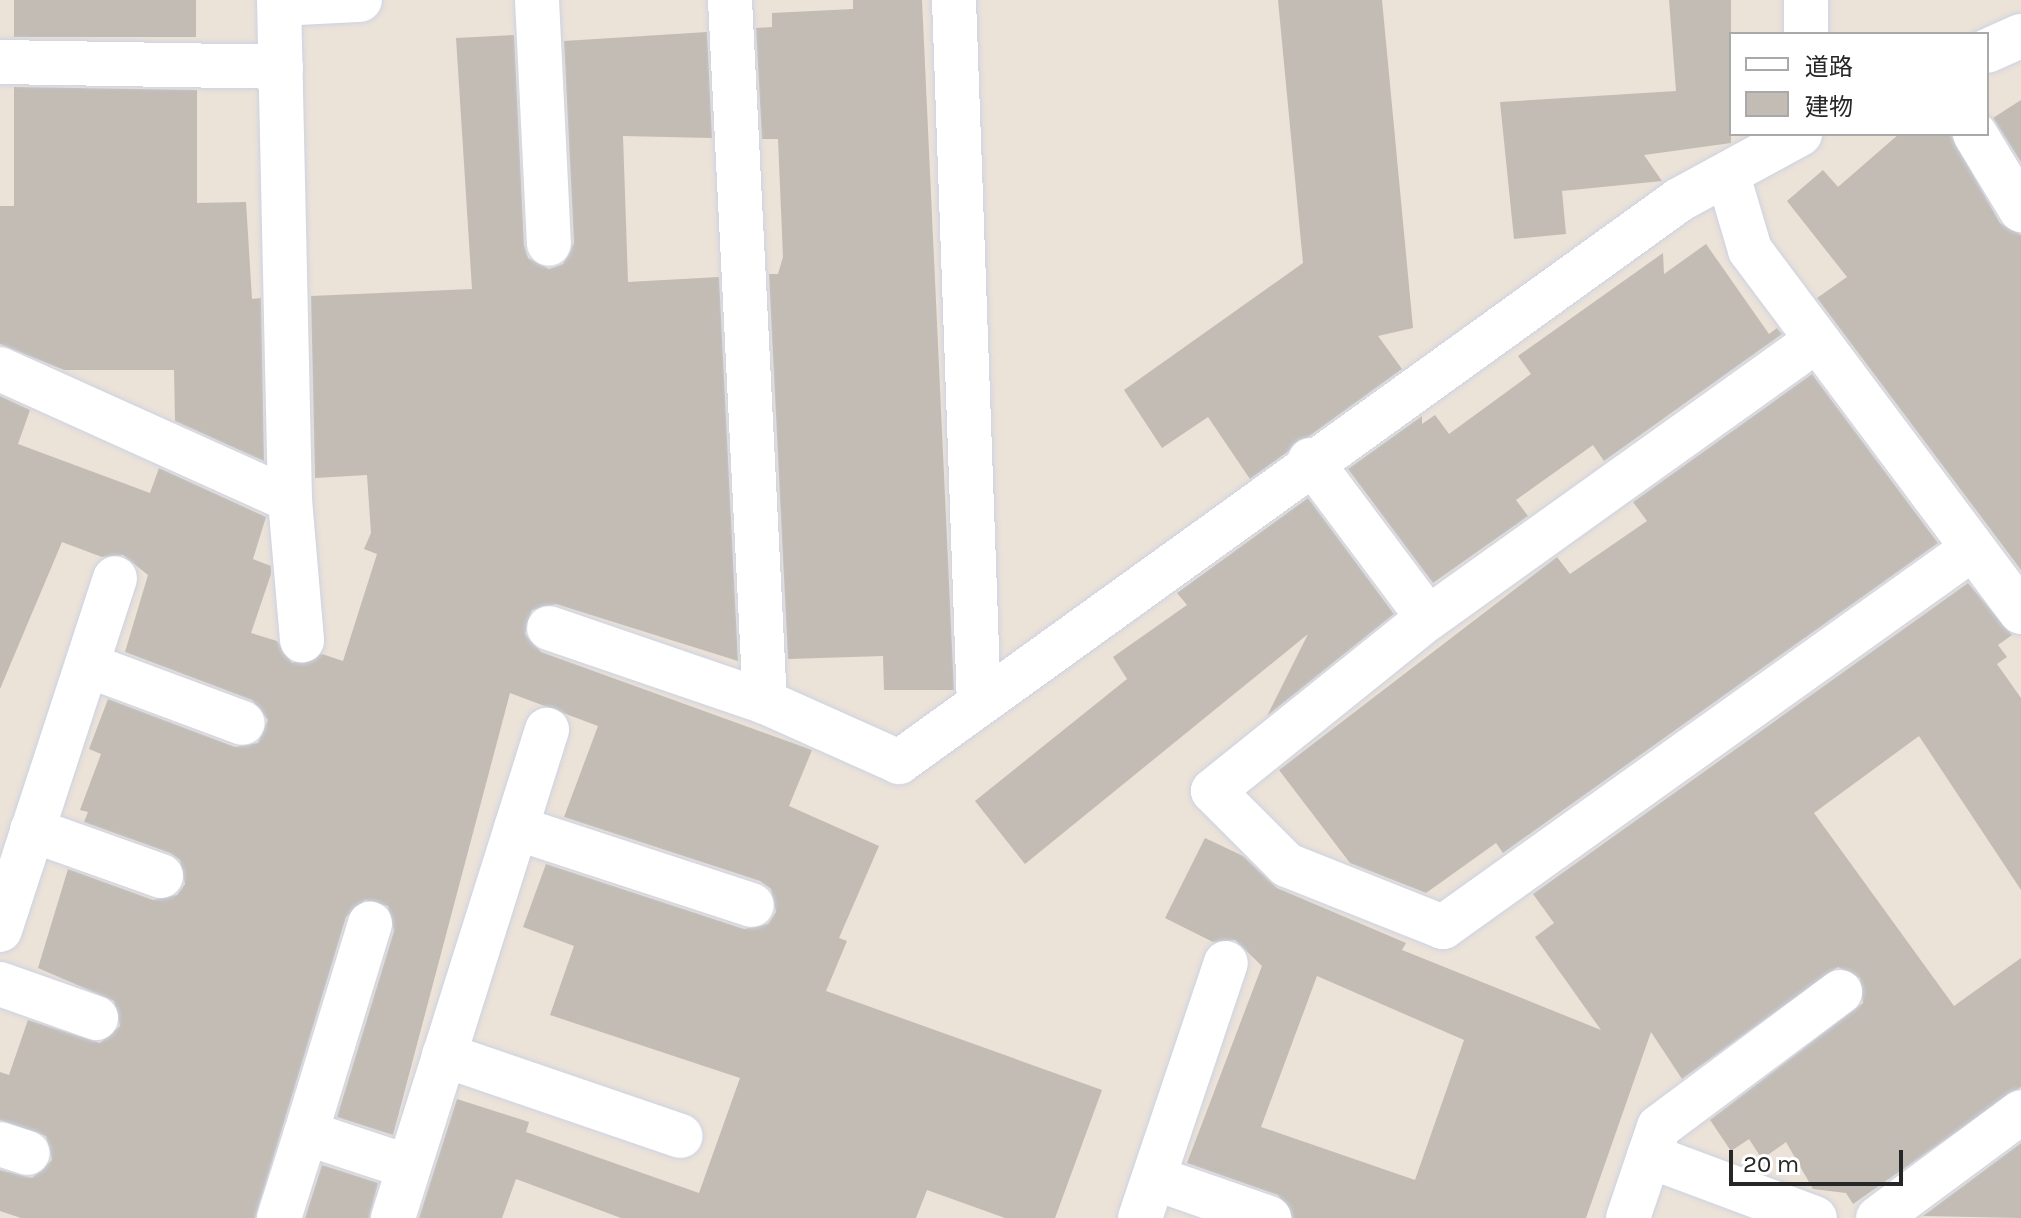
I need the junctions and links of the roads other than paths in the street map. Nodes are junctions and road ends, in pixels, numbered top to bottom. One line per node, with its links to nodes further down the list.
1 (360, 0): 6 (street)
2 (537, 0): 16 (street)
3 (730, 0): 28 (street)
4 (954, 0): 29 (street)
5 (1806, 0): 7 (street)
6 (280, 2): 11 (street)
7 (1806, 32)
8 (2021, 36): 9 (street)
9 (1989, 50)
10 (0, 62): 11 (street)
11 (281, 67): 20 (street)
12 (1797, 136): 14 (street)
13 (1976, 136): 15 (street)
14 (1729, 179): 17 (street); 19 (street)
15 (2021, 210)
16 (549, 244)
17 (1814, 342): 21 (street); 24 (street)
18 (0, 369): 20 (street)
19 (1310, 460): 24 (street); 29 (street)
20 (290, 500): 26 (street)
21 (1972, 549): 23 (street); 24 (street)
22 (115, 578): 27 (street)
23 (2021, 612)
24 (1428, 618)
25 (549, 628): 28 (street)
26 (302, 640)
27 (87, 665): 30 (street); 33 (street)
28 (765, 702): 29 (street)
29 (979, 704)
30 (243, 723)
31 (547, 730): 32 (street)
32 (516, 828): 35 (street); 42 (street)
33 (32, 830): 34 (street); 37 (street)
34 (161, 876)
35 (752, 905)
36 (370, 924): 44 (street)
37 (0, 930)
38 (1226, 963): 48 (street)
39 (0, 984): 41 (street)
40 (1840, 992): 46 (street)
41 (96, 1018)
42 (444, 1055): 45 (street); 47 (street)
43 (2021, 1112): 55 (street)
44 (306, 1133): 47 (street); 49 (street)
45 (681, 1136)
46 (1649, 1156): 53 (street); 54 (street)
47 (409, 1167): 50 (street)
48 (1154, 1178): 51 (street); 52 (street)
49 (279, 1218)
50 (393, 1218)
51 (1140, 1218)
52 (1269, 1218)
53 (1628, 1218)
54 (1815, 1218)
55 (1878, 1218)

